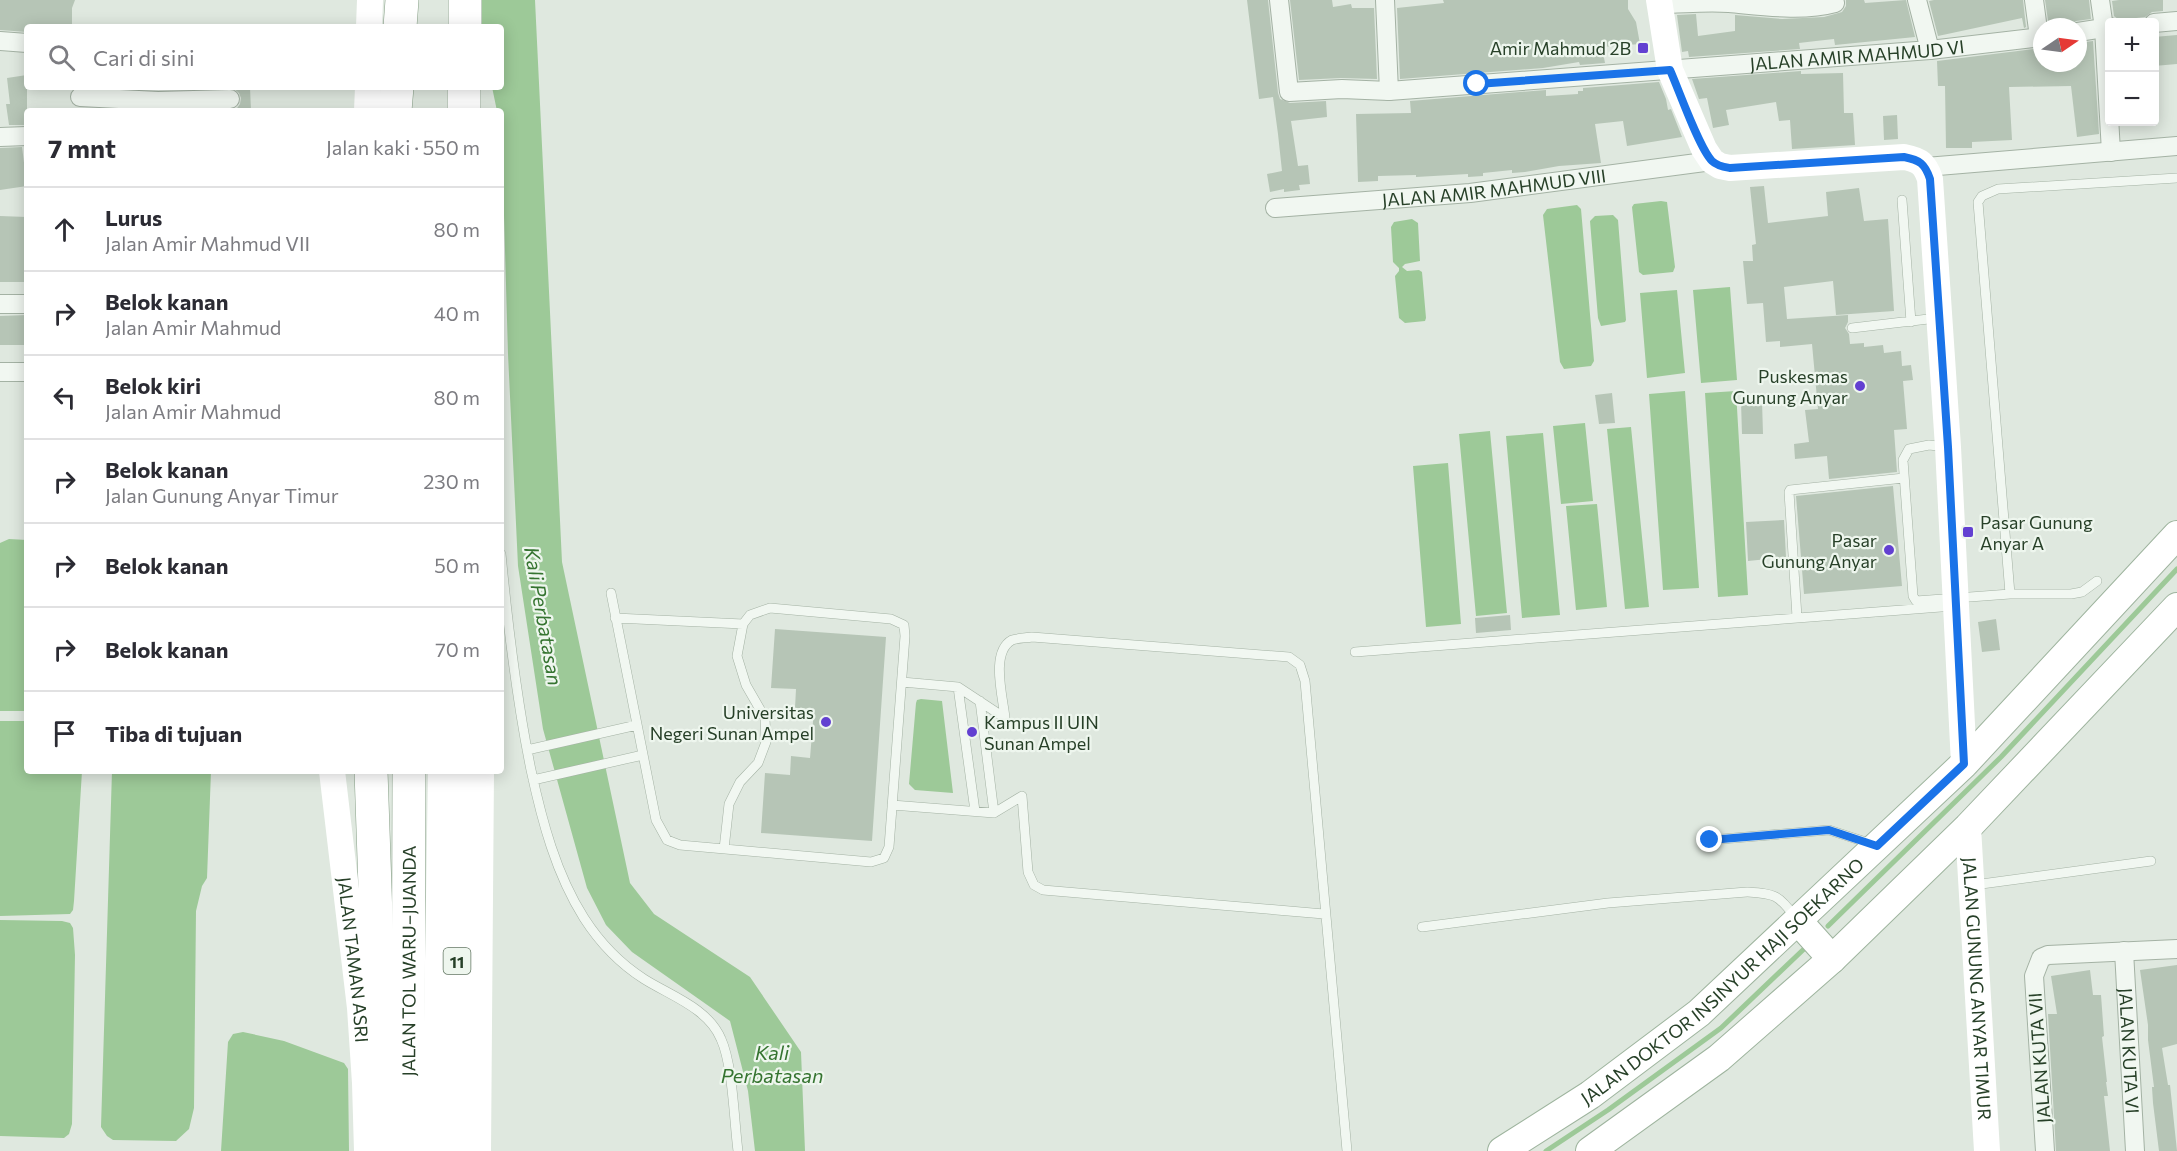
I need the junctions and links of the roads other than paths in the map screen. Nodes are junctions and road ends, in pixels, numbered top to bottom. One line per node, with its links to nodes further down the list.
1 (370, 0): 17 (street)
2 (402, 0): 18 (highway)
3 (415, 0): 19 (highway)
4 (451, 0): 20 (street)
5 (465, 0): 21 (highway)
6 (1279, 0): 35 (street, JALAN AMIR MAHMUD VI)
7 (1385, 0): 35 (street)
8 (1917, 0): 27 (street)
9 (2034, 0): 13 (street)
10 (2100, 0): 14 (street)
11 (1659, 2): 12 (street); 28 (street)
12 (1835, 3)
13 (2037, 18)
14 (2105, 20)
15 (2177, 21): 16 (street)
16 (2159, 23)
17 (369, 24)
18 (400, 24)
19 (414, 24)
20 (450, 24)
21 (465, 24)
22 (2105, 28): 23 (street)
23 (2087, 31)
24 (2033, 38): 27 (street, JALAN AMIR MAHMUD VI)
25 (0, 40): 26 (street)
26 (24, 43)
27 (1930, 50): 28 (street, JALAN AMIR MAHMUD VI)
28 (1670, 70): 35 (street, JALAN AMIR MAHMUD VI); 47 (street)
29 (2108, 72): 46 (street)
30 (368, 90): 38 (street)
31 (397, 90): 39 (highway)
32 (413, 90): 40 (highway)
33 (449, 90): 41 (street)
34 (464, 90): 42 (highway)
35 (1389, 91)
36 (80, 98): 37 (street)
37 (230, 99)
38 (368, 108)
39 (395, 108)
40 (413, 108)
41 (449, 108)
42 (464, 108)
43 (24, 135): 44 (street)
44 (0, 137)
45 (2177, 146): 46 (street)
46 (2111, 152): 48 (street)
47 (1712, 161): 48 (street); 51 (street, JALAN AMIR MAHMUD VIII)
48 (1941, 165): 54 (street)
49 (2177, 178): 65 (lane)
50 (1902, 200): 55 (lane)
51 (1275, 208)
52 (0, 304): 53 (street)
53 (24, 304)
54 (1939, 318): 55 (lane); 59 (street)
55 (1911, 322): 56 (lane)
56 (1852, 328)
57 (0, 372): 58 (street)
58 (24, 372)
59 (1948, 447): 60 (lane); 66 (street)
60 (1905, 478): 66 (lane); 68 (lane)
61 (2177, 535): 78 (main road, JALAN DOKTOR INSINYUR HAJI SOEKARNO)
62 (2097, 581): 65 (lane)
63 (504, 585): 76 (lane)
64 (611, 594): 69 (lane)
65 (2010, 594): 66 (lane)
66 (1955, 603): 68 (lane); 78 (street)
67 (2177, 607): 89 (main road)
68 (1797, 617): 71 (lane)
69 (615, 618): 70 (lane); 75 (lane)
70 (743, 624): 72 (lane); 92 (lane)
71 (1355, 652)
72 (902, 682): 73 (lane); 86 (lane)
73 (958, 687): 74 (lane); 87 (lane)
74 (980, 701): 88 (lane); 95 (lane)
75 (637, 725): 76 (lane); 77 (lane)
76 (527, 750): 85 (lane)
77 (643, 755): 85 (lane); 92 (lane)
78 (1964, 764): 91 (main road, JALAN DOKTOR INSINYUR HAJI SOEKARNO)
79 (332, 774): 101 (street, JALAN TAMAN ASRI)
80 (371, 774): 102 (highway)
81 (409, 774): 103 (highway, JALAN TOL WARU–JUANDA)
82 (441, 774): 104 (street)
83 (458, 774): 105 (highway, 11)
84 (481, 774): 106 (street)
85 (533, 780): 107 (lane)
86 (892, 805): 87 (lane); 92 (lane)
87 (975, 811): 88 (lane)
88 (994, 813): 95 (lane)
89 (1968, 827): 94 (street, JALAN GUNUNG ANYAR TIMUR); 100 (main road)
90 (1710, 840): 91 (lane)
91 (1877, 846): 96 (main road, JALAN DOKTOR INSINYUR HAJI SOEKARNO)
92 (724, 849)
93 (2151, 861): 94 (lane)
94 (1972, 886): 111 (street, JALAN GUNUNG ANYAR TIMUR)
95 (1324, 914): 108 (lane)
96 (1798, 921): 97 (lane); 100 (main road); 109 (main road, JALAN DOKTOR INSINYUR HAJI SOEKARNO)
97 (1422, 927)
98 (2177, 949): 99 (street)
99 (2124, 951): 112 (street, JALAN KUTA VII); 113 (street, JALAN KUTA VI)
100 (1832, 959): 110 (main road)
101 (367, 1151)
102 (384, 1151)
103 (408, 1151)
104 (435, 1151)
105 (455, 1151)
106 (478, 1151)
107 (738, 1151)
108 (1347, 1151)
109 (1502, 1151)
110 (1590, 1151)
111 (1987, 1151)
112 (2045, 1151)
113 (2135, 1151)

